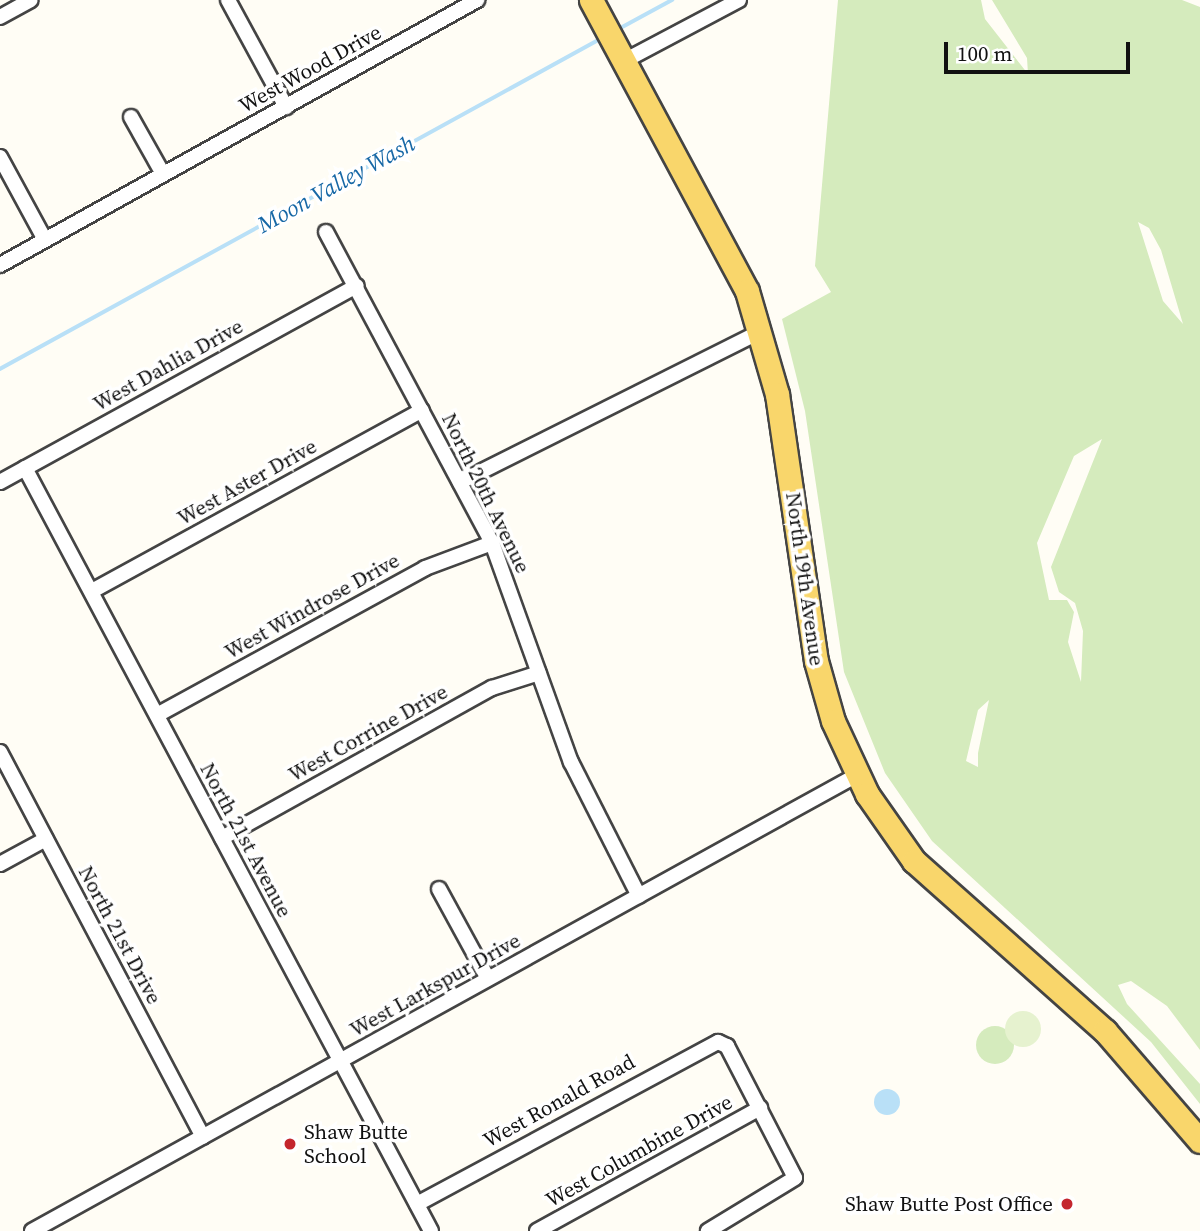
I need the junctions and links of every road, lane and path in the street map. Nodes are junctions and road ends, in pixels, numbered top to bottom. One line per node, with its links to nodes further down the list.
1 (31, 0): 7 (street)
2 (229, 0): 9 (street)
3 (477, 0): 9 (street, West Wood Drive)
4 (723, 0): 8 (street)
5 (739, 0): 8 (street)
6 (596, 9): 8 (main road, North 19th Avenue)
7 (0, 17)
8 (619, 53): 17 (main road, North 19th Avenue)
9 (286, 107): 12 (street, West Wood Drive)
10 (131, 117): 12 (street)
11 (0, 157): 14 (street)
12 (163, 174): 14 (street, West Wood Drive)
13 (326, 232): 16 (street, North 20th Avenue)
14 (45, 240): 15 (street, West Wood Drive)
15 (0, 265)
16 (357, 286): 18 (street, North 20th Avenue); 19 (street, West Dahlia Drive)
17 (761, 331): 21 (street); 27 (main road, North 19th Avenue)
18 (422, 410): 21 (street, North 20th Avenue); 23 (street, West Aster Drive)
19 (25, 468): 20 (street, West Dahlia Drive); 23 (street, North 21st Avenue)
20 (0, 482)
21 (460, 482): 22 (street, North 20th Avenue)
22 (492, 543): 24 (street, North 20th Avenue); 25 (street, West Windrose Drive)
23 (92, 591): 25 (street, North 21st Avenue)
24 (539, 673): 28 (street, West Corrine Drive); 32 (street, North 20th Avenue)
25 (157, 715): 28 (street, North 21st Avenue)
26 (0, 752): 29 (street, North 21st Drive)
27 (858, 775): 32 (street, West Larkspur Drive); 37 (main road, North 19th Avenue)
28 (222, 838): 34 (street, North 21st Avenue)
29 (46, 839): 30 (street); 36 (street, North 21st Drive)
30 (0, 864)
31 (439, 889): 33 (street)
32 (639, 896): 33 (street, West Larkspur Drive)
33 (488, 979): 34 (street, West Larkspur Drive)
34 (339, 1062): 36 (street, West Larkspur Drive); 38 (street, North 21st Avenue)
35 (760, 1108): 38 (street, West Ronald Road); 41 (street, West Columbine Drive); 42 (street)
36 (203, 1137): 39 (street, West Larkspur Drive)
37 (1200, 1141)
38 (417, 1204): 40 (street, North 21st Avenue)
39 (32, 1231)
40 (431, 1231)
41 (537, 1231)
42 (708, 1231)

